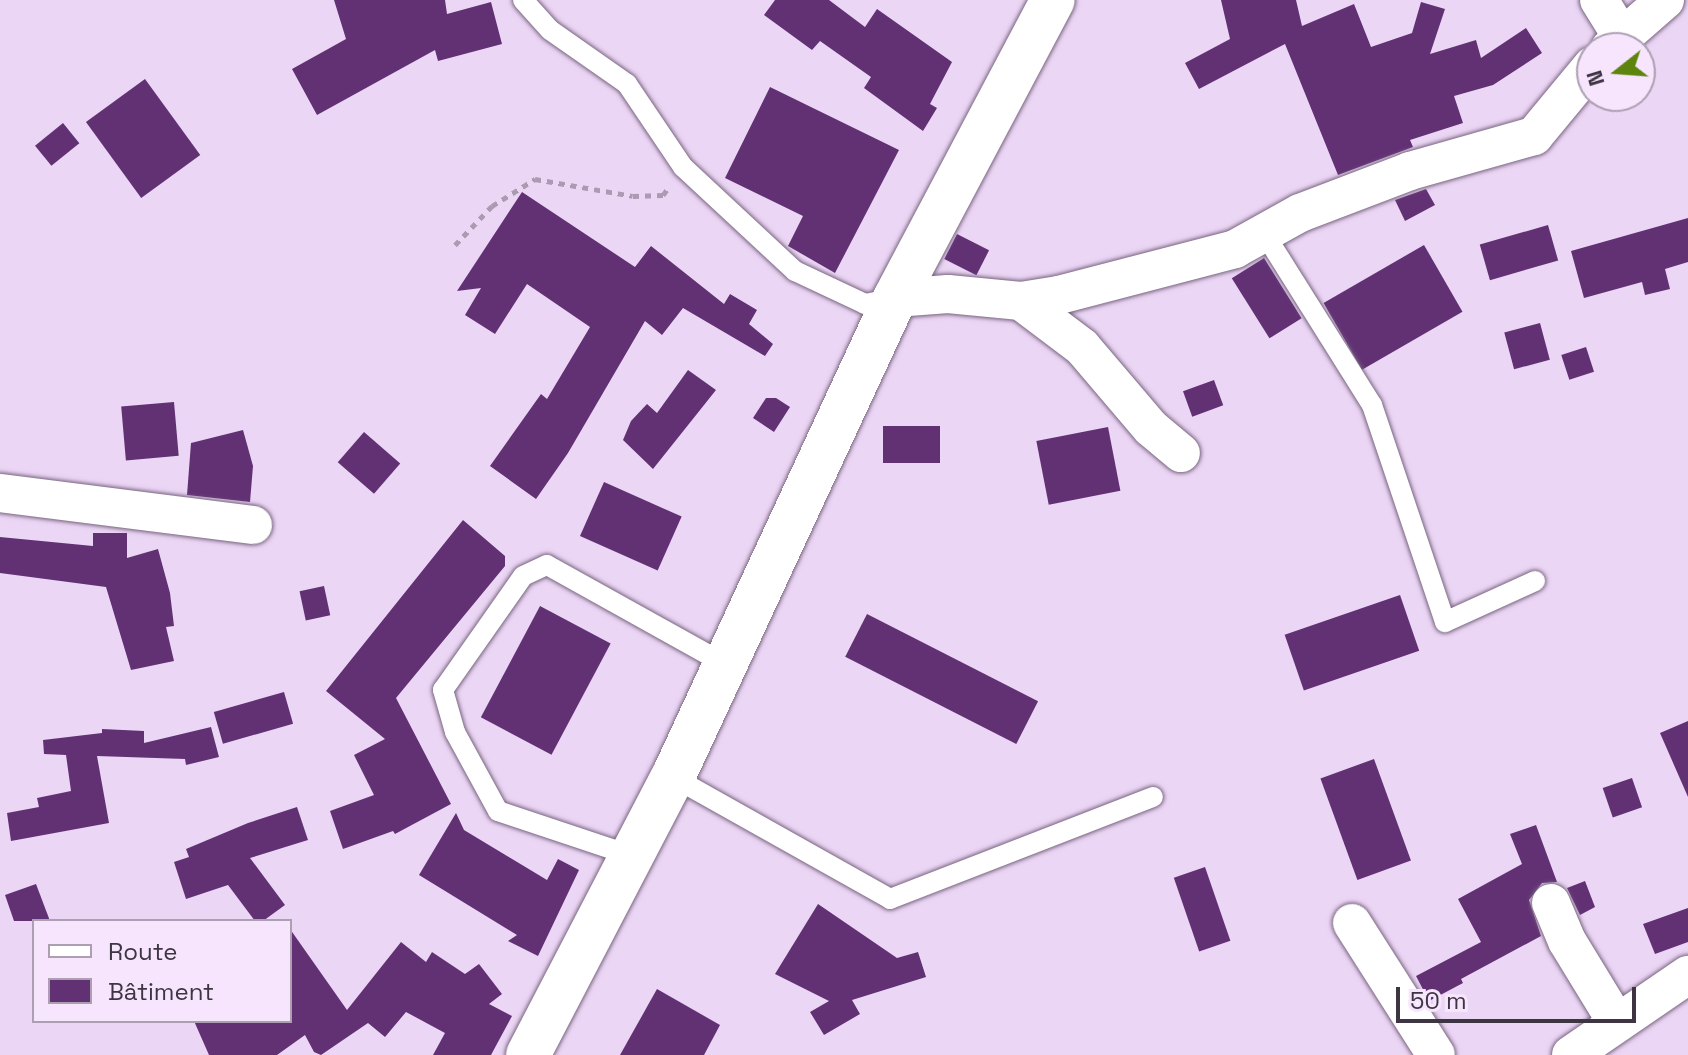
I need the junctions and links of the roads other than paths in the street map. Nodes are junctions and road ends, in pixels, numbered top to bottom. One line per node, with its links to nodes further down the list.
1 (523, 0): 9 (lane)
2 (1053, 0): 9 (main road)
3 (1599, 0): 5 (street)
4 (1665, 0): 6 (street)
5 (1612, 32)
6 (1628, 32)
7 (1576, 85): 8 (street)
8 (1264, 233): 10 (street); 14 (lane)
9 (895, 298): 10 (street); 15 (main road)
10 (1021, 301): 11 (street)
11 (1181, 453)
12 (0, 493): 13 (street)
13 (253, 525)
14 (1535, 581)
15 (727, 665): 16 (main road); 18 (lane)
16 (673, 777): 17 (lane); 18 (main road)
17 (1153, 797)
18 (633, 856): 23 (main road)
19 (1551, 903): 22 (street)
20 (1352, 923): 24 (street)
21 (1688, 975): 22 (street)
22 (1617, 1023): 25 (street)
23 (528, 1055)
24 (1436, 1055)
25 (1571, 1055)

